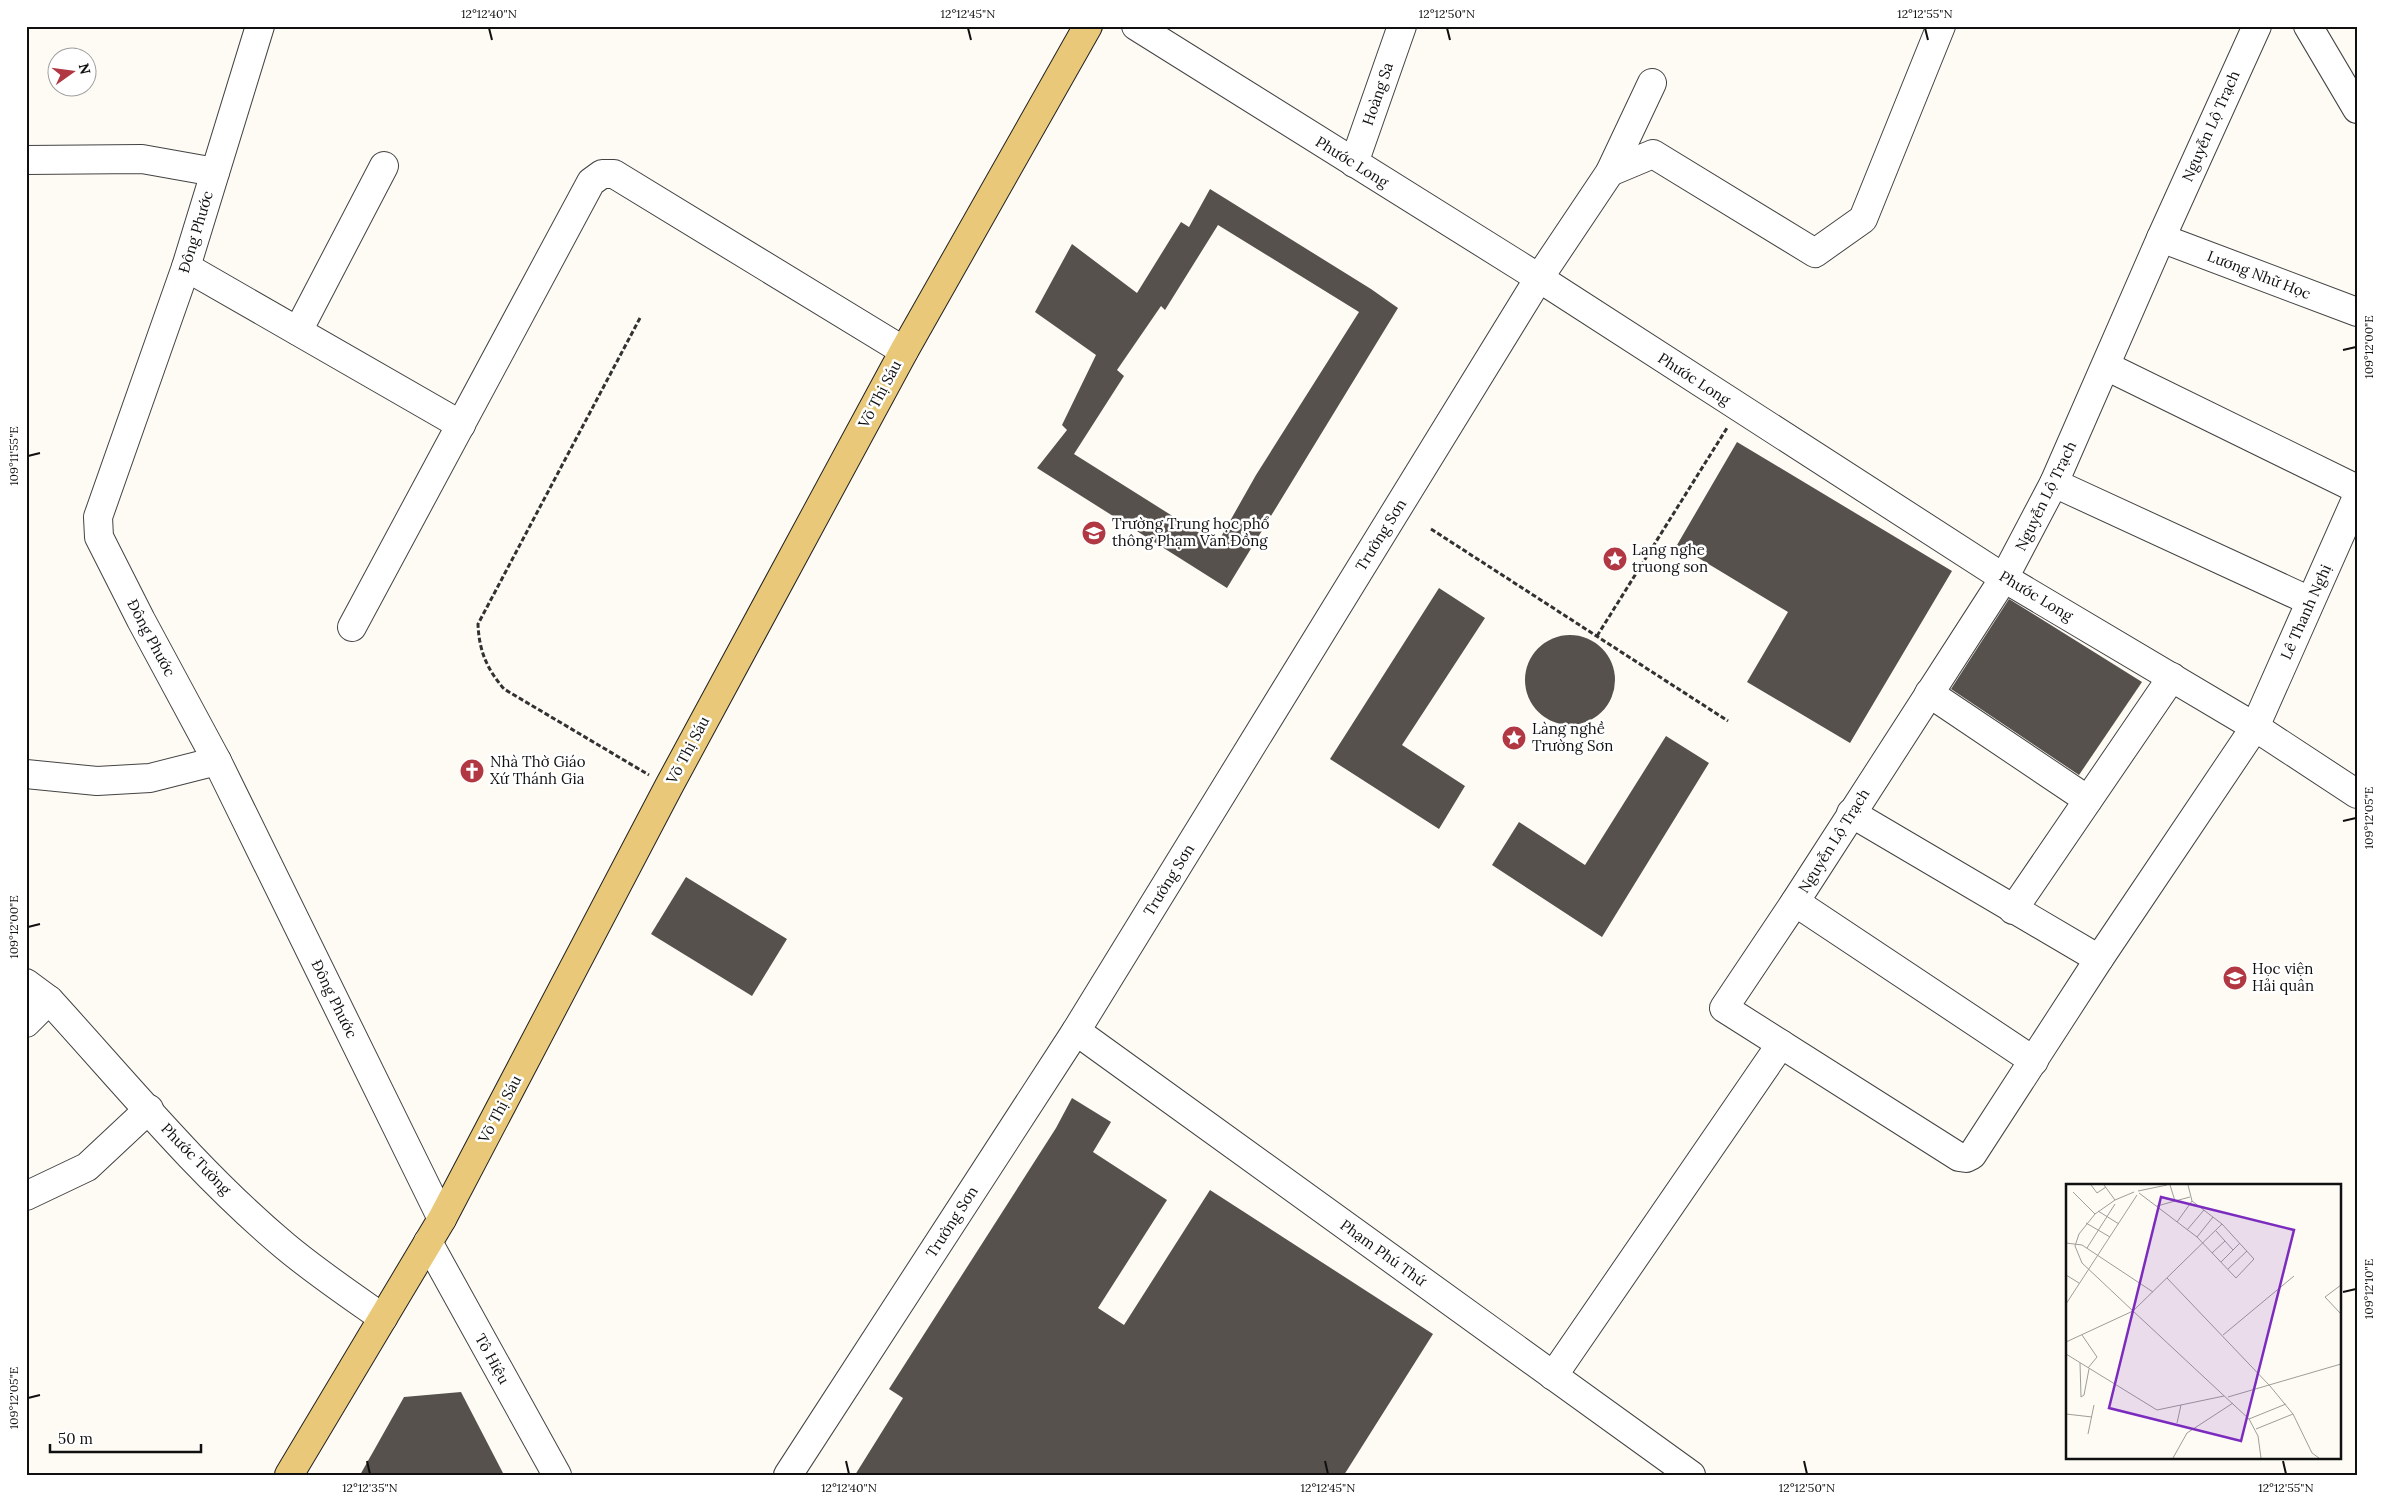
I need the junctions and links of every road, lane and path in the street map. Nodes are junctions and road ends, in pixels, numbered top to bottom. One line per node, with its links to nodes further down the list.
1 (260, 26): 13 (street, Đông Phước)
2 (1088, 26): 21 (main road, Võ Thị Sáu)
3 (1136, 26): 11 (street, Phước Long)
4 (1402, 26): 11 (street, Hoàng Sa)
5 (1940, 26): 14 (street)
6 (2257, 26): 15 (street, Nguyễn Lộ Trạch)
7 (2308, 26): 9 (street)
8 (1652, 83): 14 (street, Trường Sơn)
9 (2357, 109)
10 (26, 160): 13 (street)
11 (1354, 163): 17 (street, Phước Long)
12 (384, 166): 20 (street)
13 (215, 172): 16 (street, Đông Phước)
14 (1610, 172): 17 (street, Trường Sơn)
15 (2161, 238): 18 (street, Lương Nhữ Học); 22 (street, Nguyễn Lộ Trạch)
16 (186, 267): 20 (street); 37 (street, Đông Phước)
17 (1539, 278): 23 (street, Phước Long); 49 (street, Trường Sơn)
18 (2357, 312)
19 (640, 318): 39 (path)
20 (298, 331): 24 (street)
21 (904, 351): 24 (street); 39 (main road, Võ Thị Sáu)
22 (2106, 366): 25 (street, Nguyễn Lộ Trạch); 26 (street)
23 (1740, 408): 29 (street, Phước Long); 32 (path)
24 (461, 425): 31 (street)
25 (2054, 483): 29 (street, Nguyễn Lộ Trạch); 30 (street)
26 (2357, 489)
27 (2357, 497): 30 (street, Lê Thanh Nghị)
28 (1431, 529): 32 (path)
29 (2004, 578): 33 (street, Phước Long); 34 (street, Nguyễn Lộ Trạch)
30 (2310, 601): 36 (street, Lê Thanh Nghị)
31 (352, 627)
32 (1597, 636): 35 (path)
33 (2172, 677): 36 (street, Phước Long); 41 (street)
34 (1929, 693): 41 (street); 42 (street, Nguyễn Lộ Trạch)
35 (1728, 721)
36 (2255, 727): 40 (street, Phước Long); 45 (street, Lê Thanh Nghị)
37 (217, 761): 38 (street); 54 (street, Đông Phước)
38 (26, 774)
39 (668, 786): 54 (main road, Võ Thị Sáu)
40 (2357, 794)
41 (2088, 800): 44 (street)
42 (1851, 813): 43 (street, Nguyễn Lộ Trạch); 44 (street)
43 (1795, 902): 50 (street, Nguyễn Lộ Trạch); 51 (street)
44 (2012, 910): 45 (street)
45 (2099, 959): 51 (street, Lê Thanh Nghị)
46 (26, 983): 47 (street, Phước Tường)
47 (50, 1000): 48 (street); 52 (street, Phước Tường)
48 (26, 1023)
49 (1076, 1031): 57 (street, Phạm Phú Thứ); 60 (street, Trường Sơn)
50 (1781, 1044): 51 (street, Lê Thanh Nghị); 57 (street)
51 (2034, 1061)
52 (149, 1109): 53 (street); 56 (street, Phước Tường)
53 (26, 1196)
54 (442, 1219): 55 (main road, Võ Thị Sáu)
55 (428, 1242): 56 (main road, Võ Thị Sáu); 59 (street, Tô Hiệu)
56 (383, 1318): 58 (main road, Võ Thị Sáu)
57 (1554, 1376): 61 (street, Phạm Phú Thứ)
58 (289, 1475)
59 (558, 1475)
60 (788, 1475)
61 (1691, 1475)

